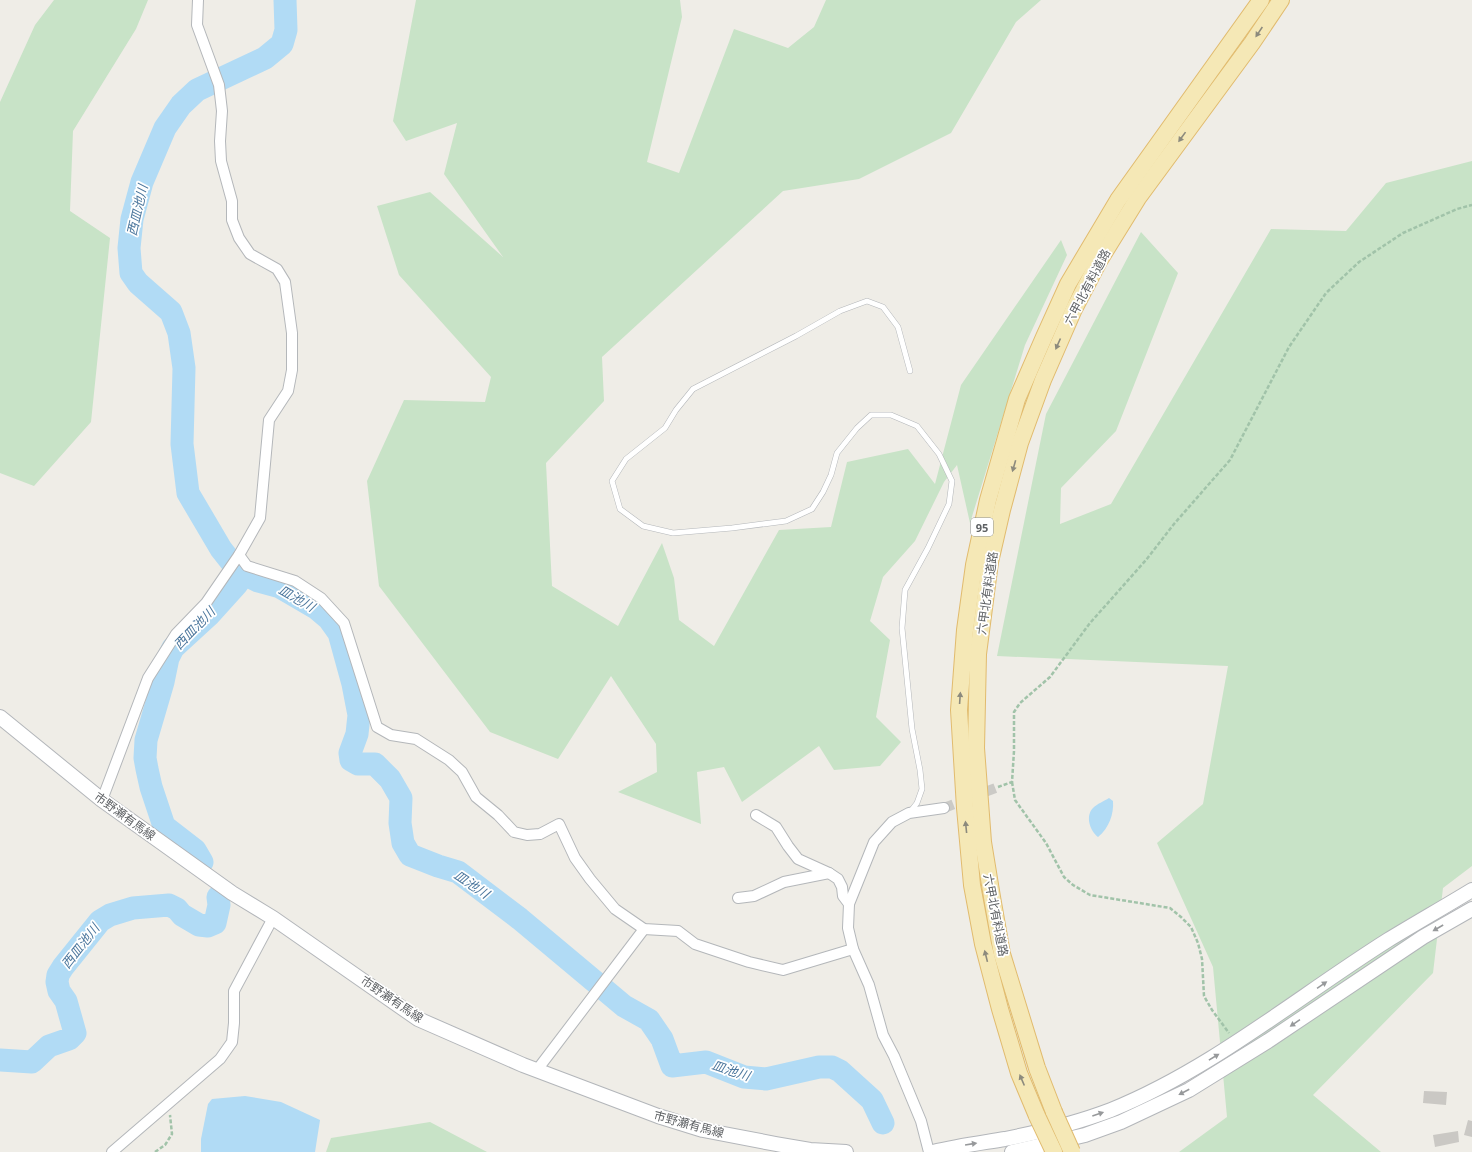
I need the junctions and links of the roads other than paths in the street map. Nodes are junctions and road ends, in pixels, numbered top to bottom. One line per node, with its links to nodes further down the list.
1 (198, 0): 5 (street)
2 (1261, 0): 26 (main road, 六甲北有料道路 / 95, one-way to 2, bridge)
3 (1281, 0): 27 (main road, 六甲北有料道路 / 95, one-way to 27, bridge)
4 (910, 370): 9 (lane)
5 (238, 556): 7 (street); 17 (street)
6 (0, 717): 7 (street, 市野瀬有馬線)
7 (102, 800): 16 (street, 市野瀬有馬線)
8 (944, 808): 9 (street)
9 (909, 813): 14 (street)
10 (756, 815): 11 (street)
11 (829, 873): 13 (street); 14 (street)
12 (1472, 890): 24 (street, one-way to 12)
13 (738, 898)
14 (849, 904): 18 (street)
15 (1472, 909): 25 (street, one-way to 25)
16 (273, 918): 19 (street, 市野瀬有馬線); 21 (street)
17 (644, 929): 18 (street); 19 (street)
18 (854, 949): 23 (street)
19 (537, 1070): 20 (street, 市野瀬有馬線)
20 (778, 1148): 22 (street, 市野瀬有馬線)
21 (112, 1152)
22 (846, 1152)
23 (929, 1152)
24 (933, 1152)
25 (1012, 1152)
26 (1054, 1152)
27 (1072, 1152)

